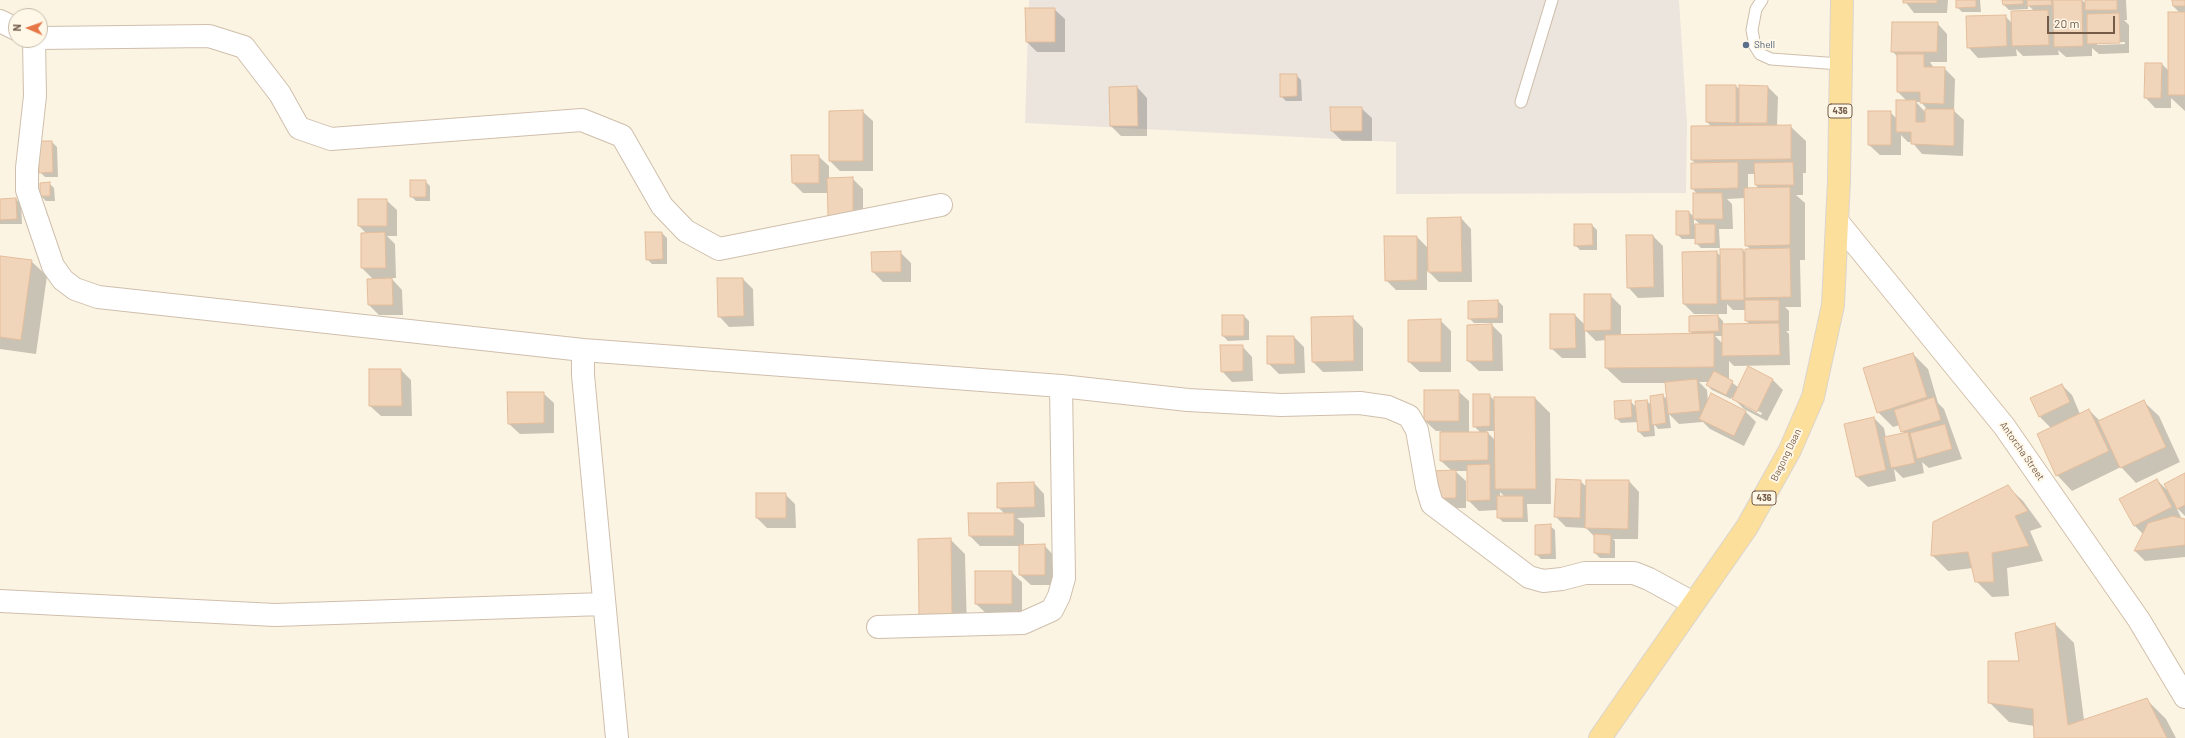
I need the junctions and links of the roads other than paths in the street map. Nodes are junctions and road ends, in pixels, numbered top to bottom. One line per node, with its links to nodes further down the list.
1 (1552, 0): 7 (lane)
2 (1762, 0): 6 (lane)
3 (1842, 0): 6 (main road, 436)
4 (48, 38): 8 (street)
5 (34, 48): 10 (street)
6 (1840, 64): 9 (main road, 436)
7 (1521, 102)
8 (941, 205)
9 (1838, 221): 13 (main road, Bagong Daan / 436); 16 (street, Antorcha Street)
10 (583, 350): 11 (street); 14 (street)
11 (1061, 386): 13 (street); 15 (street)
12 (0, 601): 14 (street)
13 (1693, 603): 18 (main road, Bagong Daan / 436)
14 (603, 604): 17 (street)
15 (878, 626)
16 (2185, 697)
17 (617, 738)
18 (1600, 738)

